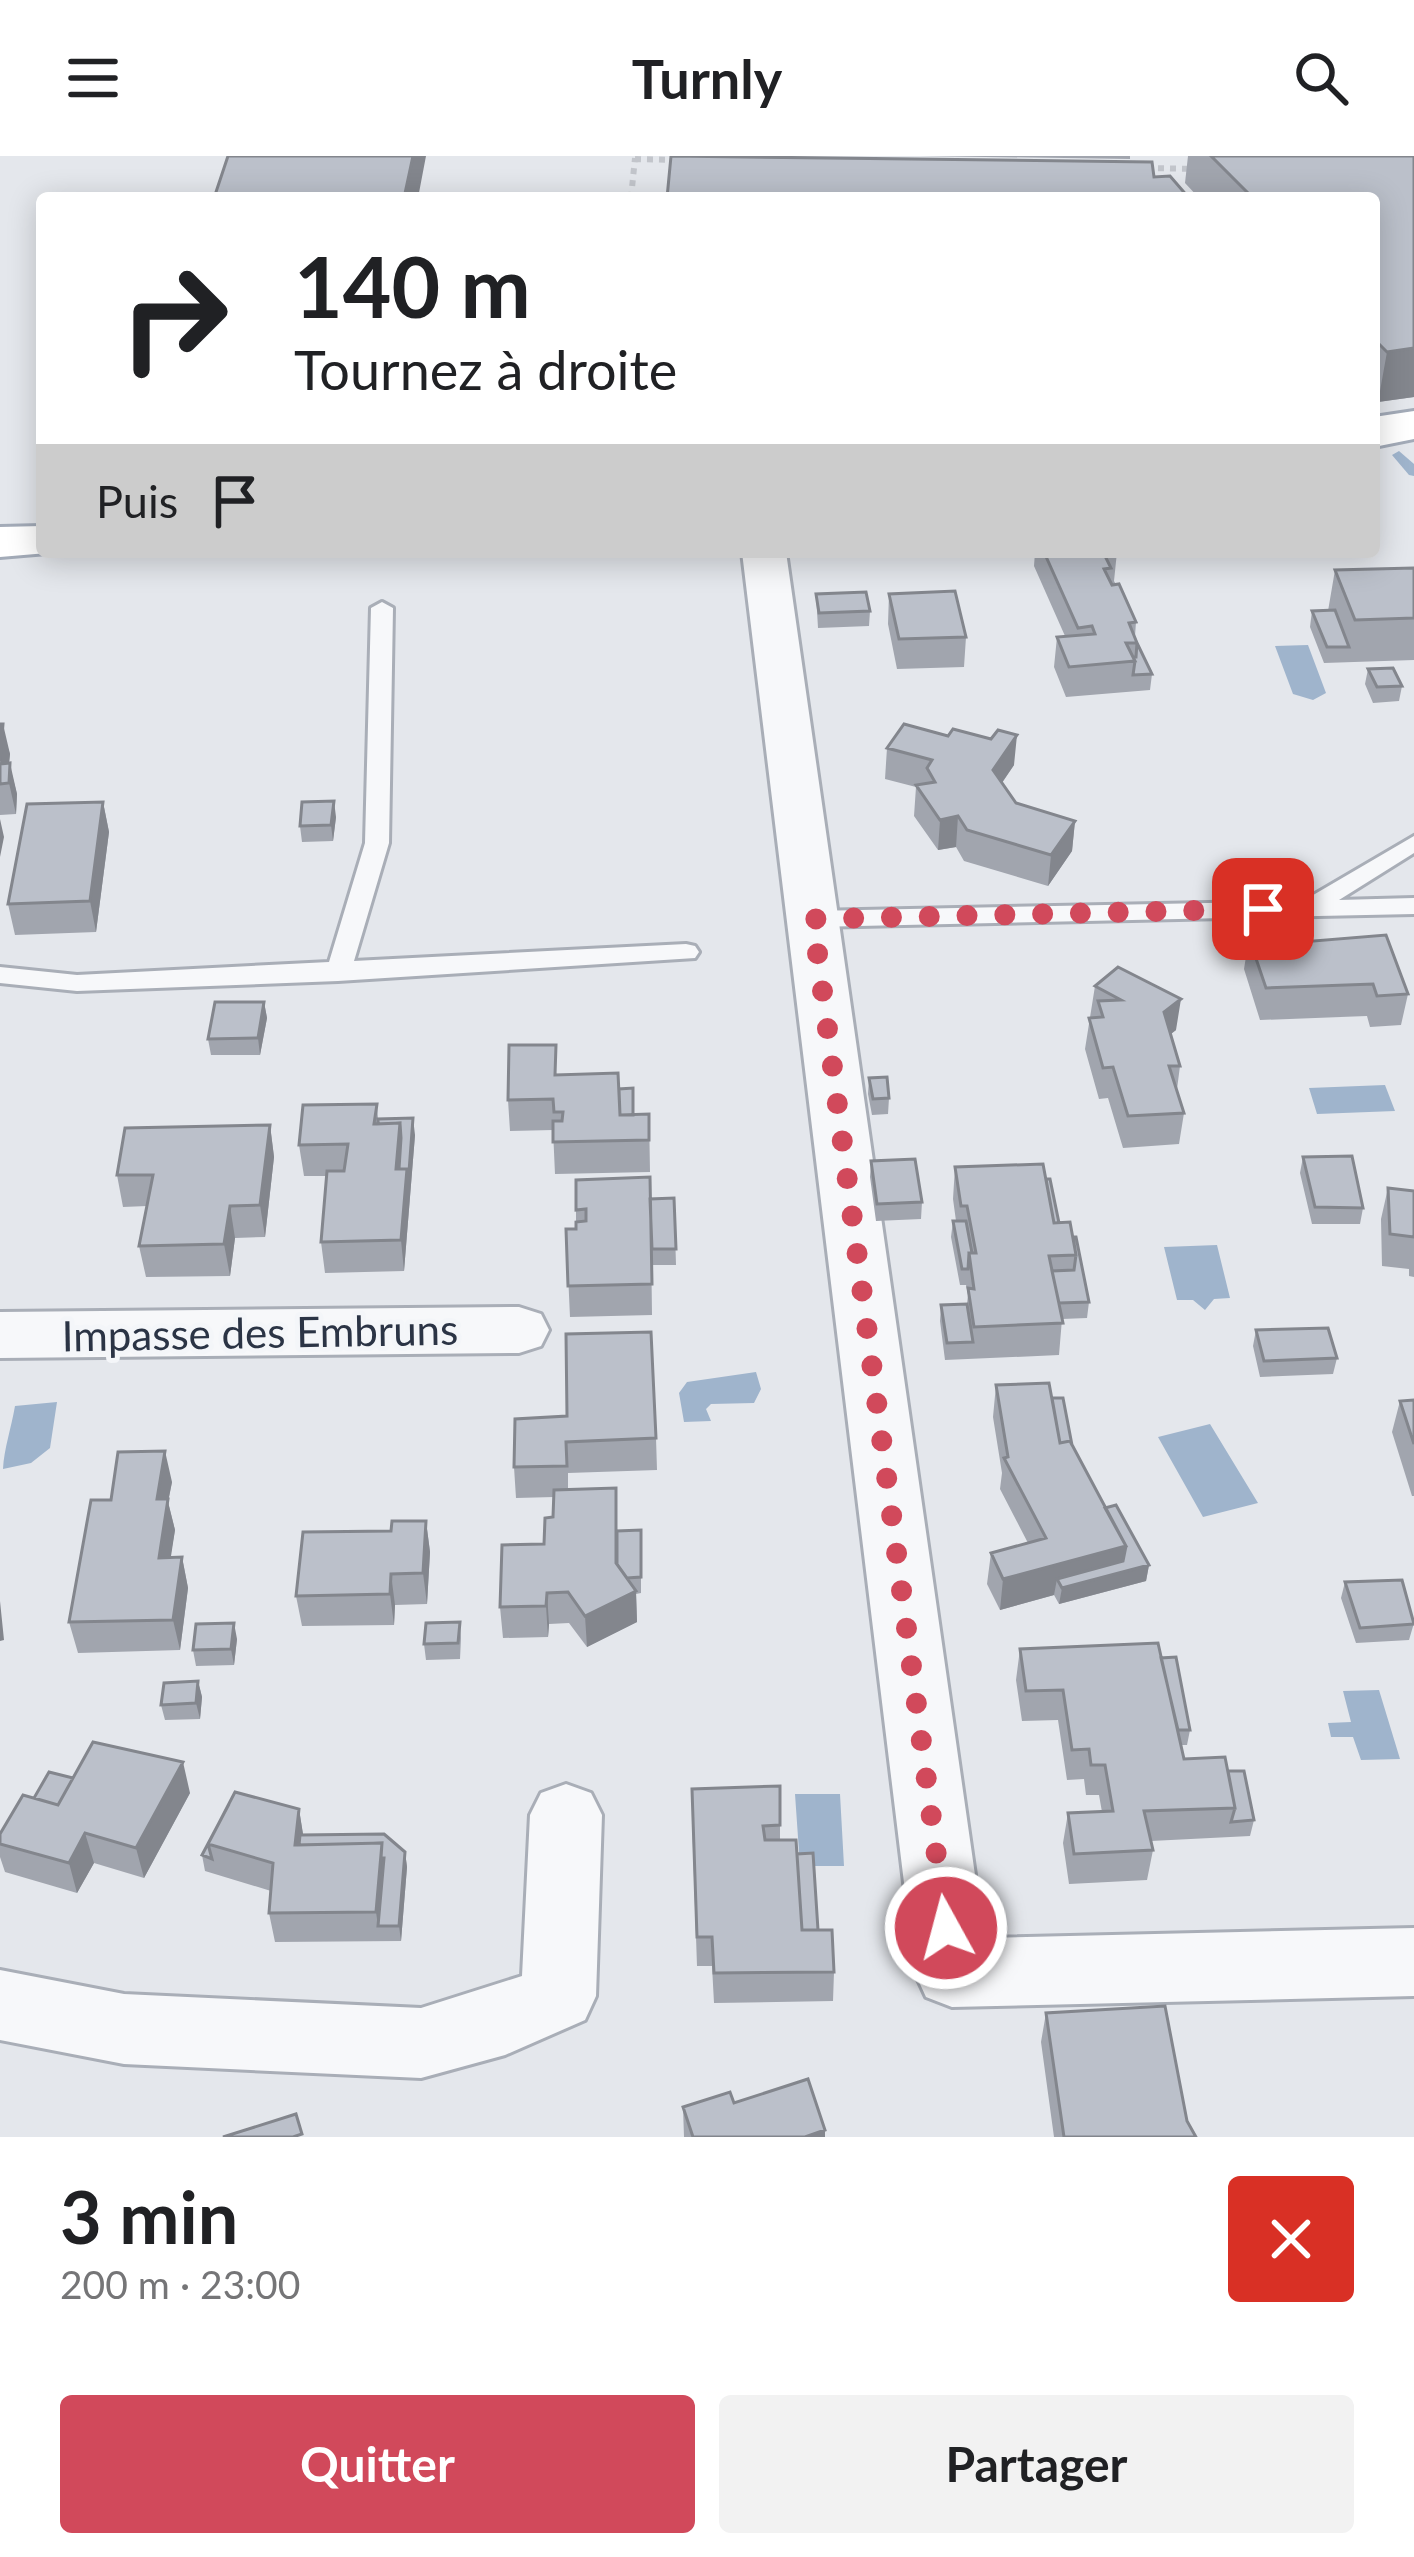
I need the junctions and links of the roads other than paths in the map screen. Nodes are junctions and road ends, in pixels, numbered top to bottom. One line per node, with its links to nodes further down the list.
1 (1414, 425): 2 (main road)
2 (1380, 431)
3 (36, 541): 4 (main road)
4 (0, 542)
5 (765, 558): 10 (street)
6 (382, 608): 12 (lane)
7 (1414, 843): 9 (lane)
8 (1414, 906): 9 (lane)
9 (1308, 908): 10 (lane)
10 (813, 919): 17 (street)
11 (686, 952): 12 (lane)
12 (338, 973): 13 (lane)
13 (0, 974)
14 (519, 1330): 15 (street, Impasse des Embruns)
15 (0, 1335)
16 (566, 1815): 18 (street)
17 (1414, 1962)
18 (0, 2006)

